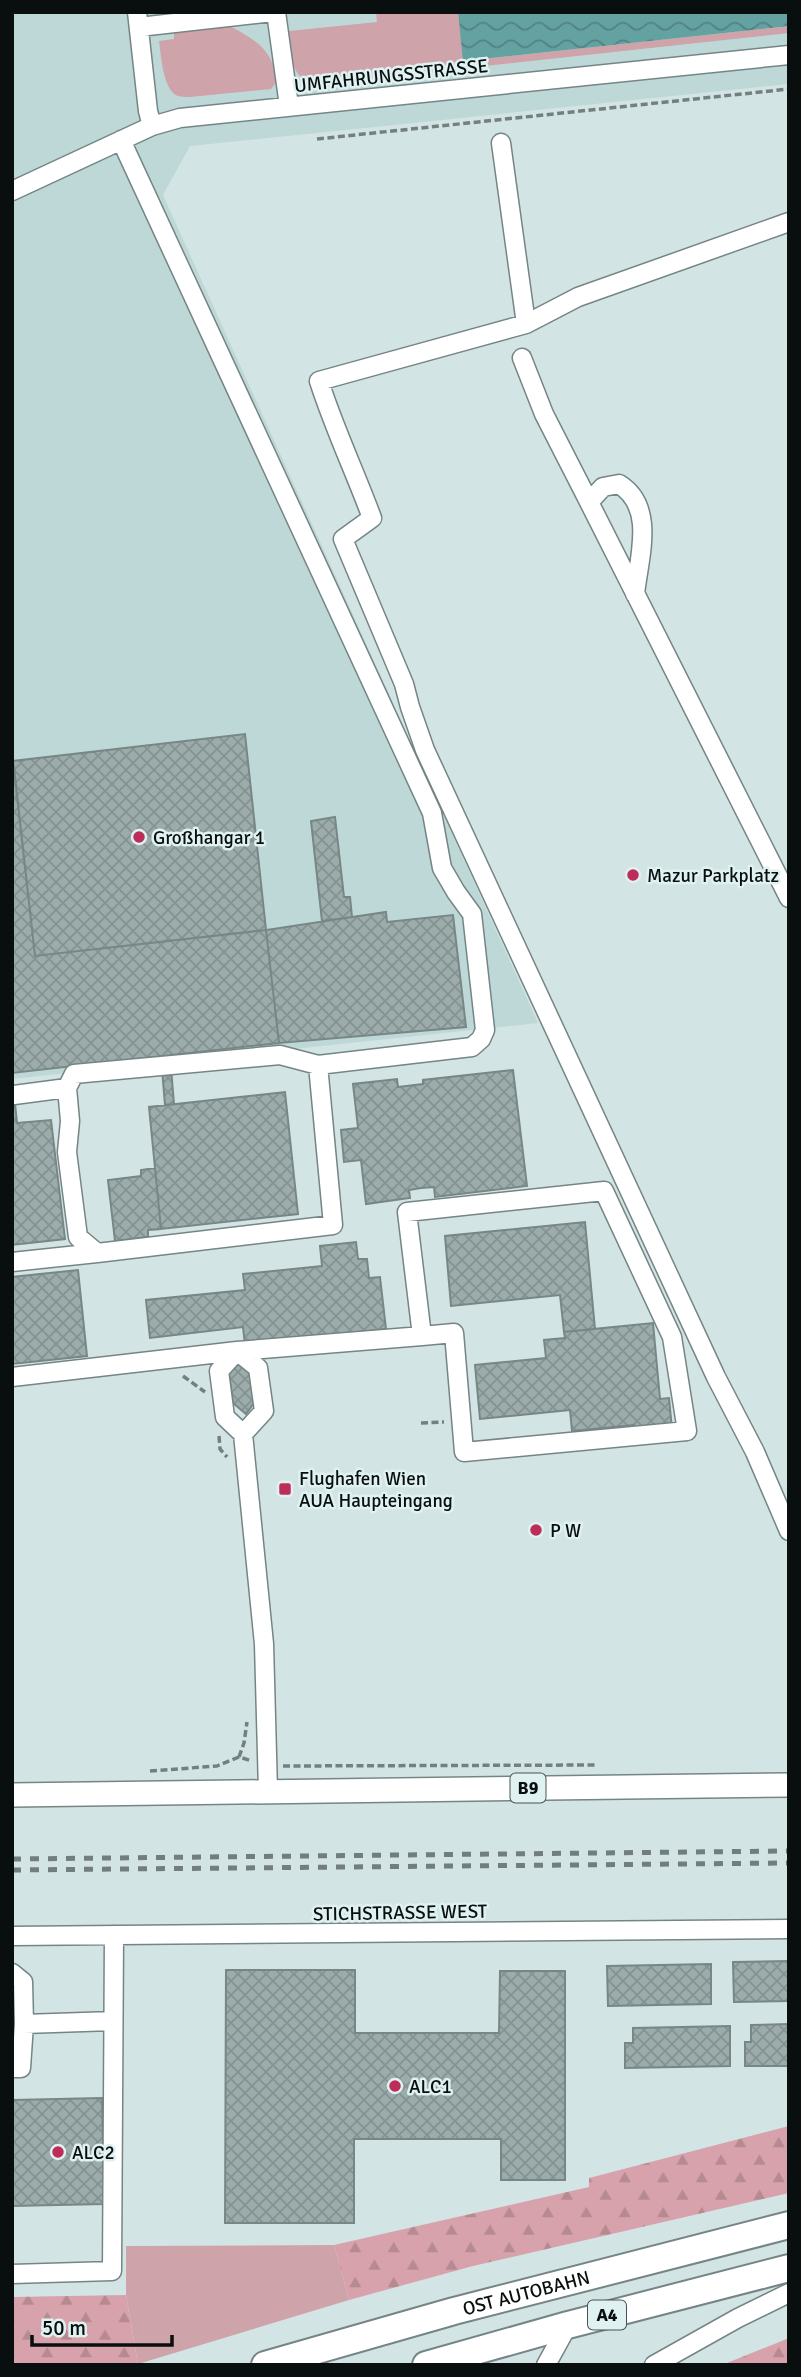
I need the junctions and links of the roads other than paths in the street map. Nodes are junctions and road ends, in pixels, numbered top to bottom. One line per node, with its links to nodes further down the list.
1 (274, 12): 2 (street); 4 (street)
2 (138, 20): 5 (street)
3 (789, 55): 4 (street, UMFAHRUNGSSTRASSE)
4 (289, 106): 5 (street, UMFAHRUNGSSTRASSE)
5 (152, 126): 6 (street, UMFAHRUNGSSTRASSE)
6 (121, 141): 8 (street, UMFAHRUNGSSTRASSE); 15 (street)
7 (500, 143): 10 (street)
8 (12, 191)
9 (789, 222): 10 (street)
10 (526, 324): 24 (street)
11 (522, 359): 12 (street)
12 (589, 502): 13 (street); 13 (street)
13 (635, 594): 14 (street)
14 (789, 898)
15 (318, 1065): 16 (street); 18 (street)
16 (67, 1088): 17 (street); 18 (street)
17 (14, 1095)
18 (97, 1253): 19 (street)
19 (12, 1262)
20 (422, 1336): 20 (street); 21 (street)
21 (237, 1351): 22 (street); 23 (street); 23 (street)
22 (12, 1377)
23 (243, 1434): 26 (street)
24 (789, 1531)
25 (789, 1785): 26 (main road, B9)
26 (268, 1791): 27 (main road, B9)
27 (12, 1795)
28 (789, 1929): 29 (street, STICHSTRASSE WEST)
29 (114, 1935): 30 (street, STICHSTRASSE WEST); 32 (street)
30 (12, 1936)
31 (12, 1973): 33 (street)
32 (113, 2021): 33 (street); 37 (street)
33 (23, 2024): 34 (street)
34 (12, 2068)
35 (789, 2225): 40 (highway, OST AUTOBAHN / A4)
36 (789, 2268): 39 (highway, A4)
37 (12, 2274)
38 (789, 2294): 43 (street)
39 (568, 2325): 41 (highway, A4); 42 (street)
40 (265, 2365)
41 (426, 2365)
42 (547, 2365)
43 (654, 2365)

